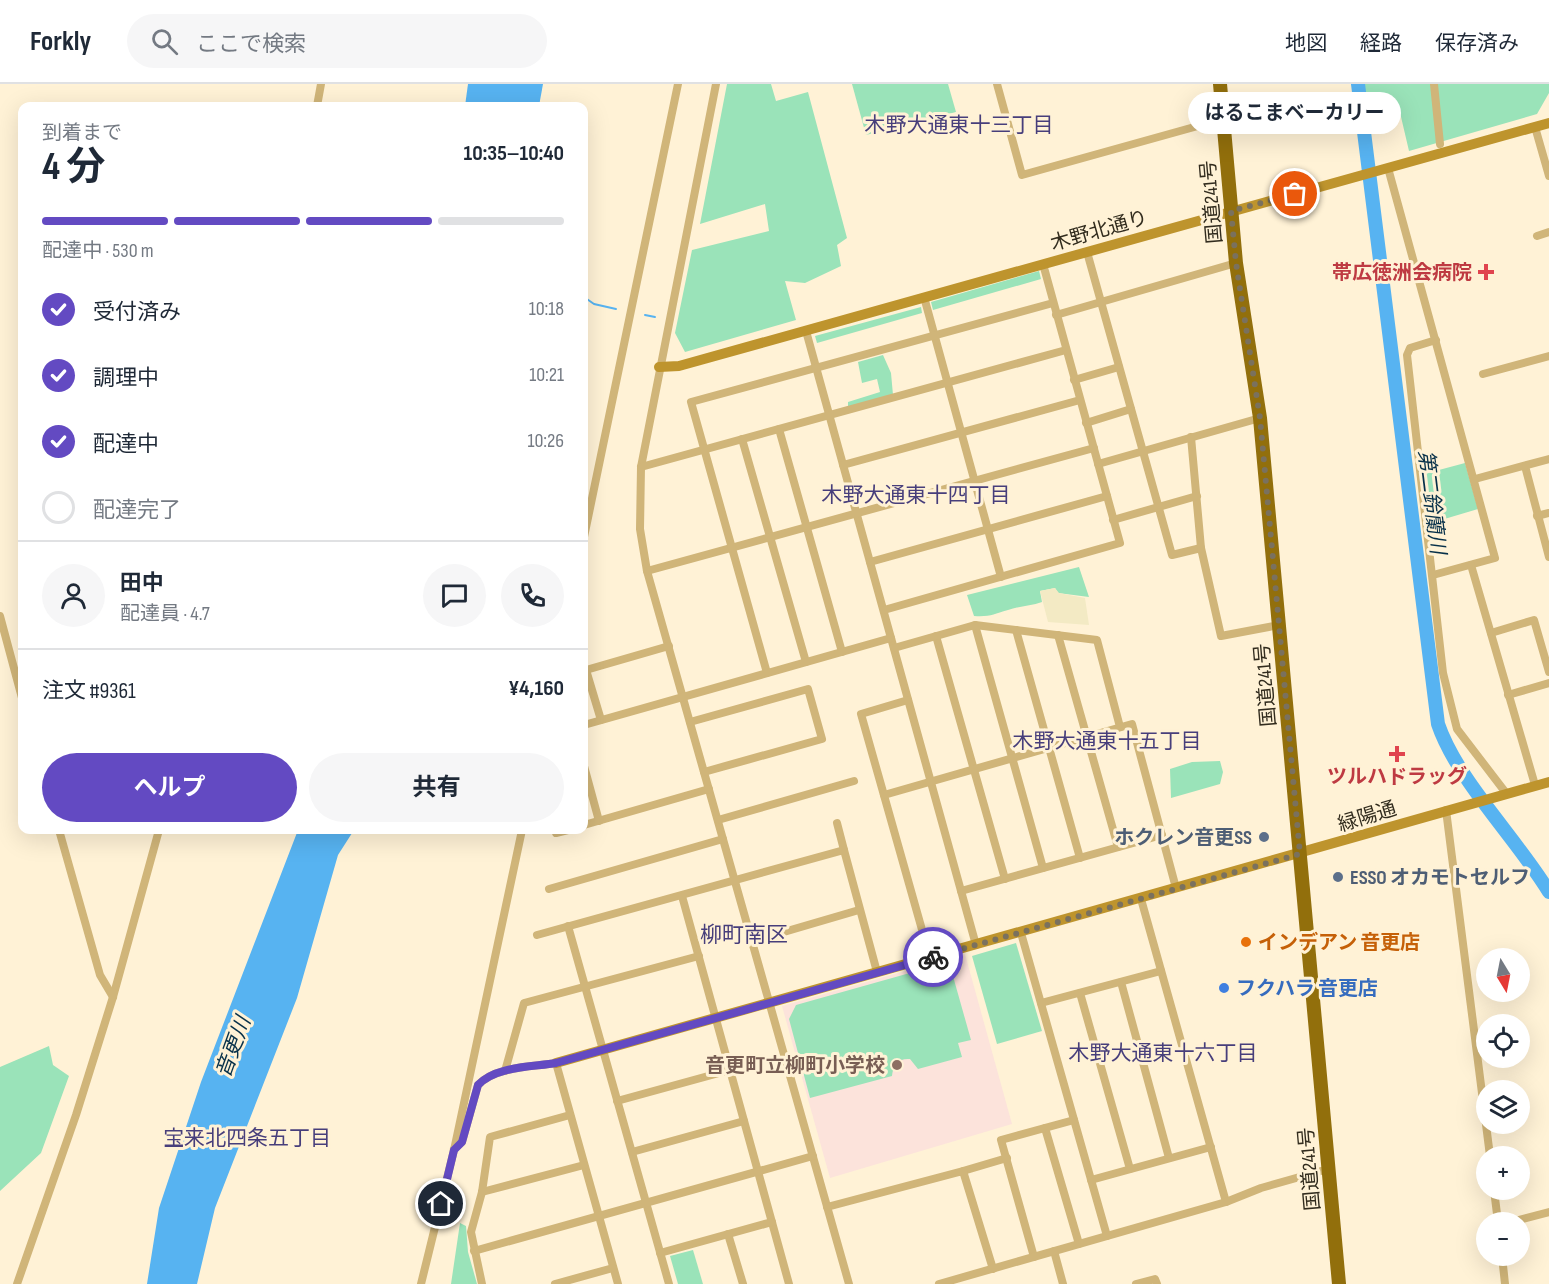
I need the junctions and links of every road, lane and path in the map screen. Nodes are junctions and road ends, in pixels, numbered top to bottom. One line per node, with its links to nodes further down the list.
1 (321, 84): 7 (street)
2 (678, 84): 60 (street)
3 (716, 84): 29 (street)
4 (997, 84): 8 (street)
5 (1220, 84): 8 (highway, 国道241号)
6 (1434, 84): 11 (street)
7 (318, 102)
8 (1223, 119): 14 (highway, 国道241号)
9 (1549, 123): 10 (street, 木野北通り)
10 (1535, 127): 12 (street, 木野北通り); 13 (street)
11 (1440, 144)
12 (1388, 168): 14 (street, 木野北通り); 26 (street)
13 (1549, 176)
14 (1231, 211): 17 (street, 木野北通り); 18 (highway, 国道241号)
15 (1549, 232): 16 (street)
16 (1537, 236)
17 (1087, 252): 19 (street, 木野北通り); 21 (street)
18 (1236, 263): 21 (street); 38 (highway, 国道241号)
19 (1043, 264): 20 (street, 木野北通り); 22 (street)
20 (924, 297): 24 (street, 木野北通り); 25 (street)
21 (1101, 302): 23 (street); 30 (street)
22 (1053, 303): 23 (street); 25 (street)
23 (1056, 315): 27 (street)
24 (806, 331): 29 (street, 木野北通り); 31 (street)
25 (934, 335): 31 (street); 34 (street)
26 (1436, 340): 52 (street); 71 (street)
27 (1066, 350): 33 (street); 34 (street)
28 (1549, 356): 32 (street)
29 (659, 367): 51 (street)
30 (1119, 367): 33 (street); 36 (street)
31 (816, 368): 37 (street); 45 (street)
32 (1483, 374)
33 (1074, 380): 35 (street)
34 (947, 383): 37 (street); 41 (street)
35 (1080, 400): 39 (street); 41 (street)
36 (1131, 409): 39 (street); 46 (street)
37 (829, 415): 40 (street); 49 (street)
38 (1260, 418): 42 (street); 76 (highway, 国道241号)
39 (1086, 423): 44 (street)
40 (779, 429): 43 (street); 62 (street)
41 (962, 433): 49 (street); 53 (street)
42 (1191, 437): 46 (street); 55 (street)
43 (742, 439): 45 (street); 64 (street)
44 (1094, 448): 48 (street); 53 (street)
45 (704, 450): 51 (street); 65 (street)
46 (1143, 451): 48 (street); 56 (street)
47 (1549, 459): 50 (street)
48 (1098, 464): 54 (street)
49 (843, 465): 57 (street)
50 (1525, 466): 52 (street); 59 (street)
51 (640, 467): 70 (street)
52 (1475, 479): 69 (street)
53 (975, 481): 57 (street); 63 (street)
54 (1107, 496): 61 (street); 63 (street)
55 (1197, 496): 56 (street); 66 (street)
56 (1159, 507): 61 (street); 66 (street)
57 (856, 513): 62 (street); 68 (street)
58 (1549, 513): 59 (street)
59 (1537, 516): 67 (street)
60 (588, 518)
61 (1113, 520): 72 (street)
62 (807, 527): 64 (street); 84 (street)
63 (988, 530): 68 (street); 72 (street)
64 (770, 537): 65 (street); 85 (street)
65 (732, 548): 70 (street); 88 (street)
66 (1201, 548): 76 (street)
67 (1549, 557)
68 (870, 562): 73 (street)
69 (1471, 565): 71 (street); 78 (street)
70 (646, 571): 82 (street)
71 (1433, 575): 110 (street)
72 (1001, 577): 73 (street)
73 (884, 610): 81 (street)
74 (0, 616): 90 (street)
75 (975, 625): 77 (street); 80 (street); 101 (street)
76 (1279, 625): 124 (highway, 国道241号)
77 (1016, 630): 79 (street); 100 (street)
78 (1491, 633): 87 (street); 92 (street)
79 (1058, 635): 98 (street); 99 (street)
80 (936, 636): 83 (street); 102 (street)
81 (891, 638): 83 (street); 84 (street)
82 (669, 646): 86 (street); 93 (street)
83 (894, 648): 94 (street)
84 (842, 652): 85 (street)
85 (806, 662): 88 (street)
86 (588, 669)
87 (1549, 672)
88 (767, 674): 93 (street)
89 (588, 677): 95 (street)
90 (18, 683)
91 (1549, 683): 92 (street)
92 (1508, 694): 108 (street)
93 (683, 698): 95 (street); 96 (street)
94 (909, 700): 106 (street); 111 (street)
95 (601, 720): 97 (street)
96 (690, 722): 103 (street); 103 (street)
97 (588, 724)
98 (1120, 727): 99 (street); 120 (street)
99 (1086, 737): 100 (street); 122 (street)
100 (1049, 747): 101 (street); 125 (street)
101 (1013, 758): 102 (street); 126 (street)
102 (974, 769): 106 (street); 127 (street)
103 (704, 772): 109 (street)
104 (588, 781): 114 (street)
105 (854, 781): 113 (street)
106 (931, 781): 111 (street); 131 (street)
107 (1549, 783): 108 (street, 緑陽通)
108 (1534, 785): 110 (street, 緑陽通)
109 (709, 789): 113 (street); 114 (street)
110 (1503, 794): 112 (street, 緑陽通)
111 (884, 795): 141 (street)
112 (1446, 810): 124 (street, 緑陽通); 160 (street)
113 (718, 820): 121 (street)
114 (599, 821): 116 (street)
115 (837, 823): 123 (street)
116 (588, 824)
117 (60, 834): 147 (street)
118 (158, 834): 147 (street)
119 (521, 834): 162 (street)
120 (1162, 835): 122 (street); 129 (street)
121 (723, 838): 128 (street); 130 (street)
122 (1118, 847): 125 (street)
123 (844, 850): 128 (street); 134 (street)
124 (1300, 854): 129 (street, 緑陽通); 169 (highway, 国道241号)
125 (1080, 858): 126 (street)
126 (1043, 868): 127 (street)
127 (1005, 879): 131 (street)
128 (735, 880): 132 (street); 138 (street)
129 (1176, 888): 133 (street, 緑陽通)
130 (549, 889)
131 (961, 891): 139 (street)
132 (682, 896): 135 (street); 140 (street)
133 (1141, 898): 136 (street, 緑陽通); 142 (street)
134 (859, 910): 138 (street); 143 (street)
135 (568, 927): 137 (street); 145 (street)
136 (1021, 933): 139 (street, 緑陽通); 149 (street)
137 (537, 935)
138 (753, 941): 148 (street)
139 (976, 945): 141 (street, 緑陽通)
140 (699, 956): 145 (street); 150 (street)
141 (930, 958): 143 (street, 緑陽通)
142 (1161, 970): 144 (street); 161 (street)
143 (877, 972): 148 (street, 緑陽通)
144 (1121, 982): 146 (street); 166 (street)
145 (585, 987): 151 (street); 154 (street)
146 (1080, 993): 149 (street); 168 (street)
147 (113, 997): 191 (street)
148 (771, 1003): 150 (street, 緑陽通); 164 (street)
149 (1041, 1004): 157 (street)
150 (716, 1018): 151 (street, 緑陽通); 153 (street)
151 (603, 1050): 152 (street, 緑陽通); 155 (street)
152 (556, 1063): 154 (street); 156 (street)
153 (730, 1070): 155 (street); 158 (street)
154 (505, 1071): 162 (street)
155 (617, 1101): 163 (street)
156 (570, 1115): 167 (street); 173 (street)
157 (1074, 1120): 159 (street); 172 (street)
158 (744, 1121): 163 (street); 171 (street)
159 (1045, 1128): 165 (street); 183 (street)
160 (1489, 1146)
161 (1211, 1147): 166 (street); 174 (street)
162 (454, 1150): 192 (street)
163 (632, 1152): 175 (street)
164 (813, 1156): 171 (street); 176 (street)
165 (1006, 1158): 170 (street); 187 (street)
166 (1169, 1158): 168 (street)
167 (584, 1165): 173 (street); 178 (street)
168 (1130, 1169): 172 (street)
169 (1328, 1169): 174 (street); 204 (highway, 国道241号)
170 (963, 1171): 176 (street); 190 (street)
171 (758, 1172): 175 (street); 180 (street)
172 (1091, 1180): 182 (street)
173 (482, 1192): 184 (street)
174 (1226, 1202): 182 (street)
175 (646, 1203): 178 (street); 186 (street)
176 (827, 1208): 199 (street)
177 (1549, 1212): 179 (street)
178 (599, 1216): 184 (street); 189 (street)
179 (1530, 1217)
180 (772, 1222): 181 (street); 198 (street)
181 (728, 1234): 186 (street); 197 (street)
182 (1107, 1236): 183 (street)
183 (1079, 1244): 185 (street)
184 (474, 1251): 193 (street)
185 (1054, 1251): 187 (street); 201 (street)
186 (660, 1252): 196 (street)
187 (1034, 1257): 190 (street)
188 (1503, 1266): 205 (street)
189 (613, 1268): 194 (street); 195 (street)
190 (993, 1269): 200 (street)
191 (17, 1284)
192 (421, 1284)
193 (482, 1284)
194 (555, 1284)
195 (618, 1284)
196 (669, 1284)
197 (743, 1284)
198 (789, 1284)
199 (849, 1284)
200 (939, 1284)
201 (1063, 1284)
202 (1136, 1284): 203 (street)
203 (1157, 1284)
204 (1339, 1284)
205 (1505, 1284)

